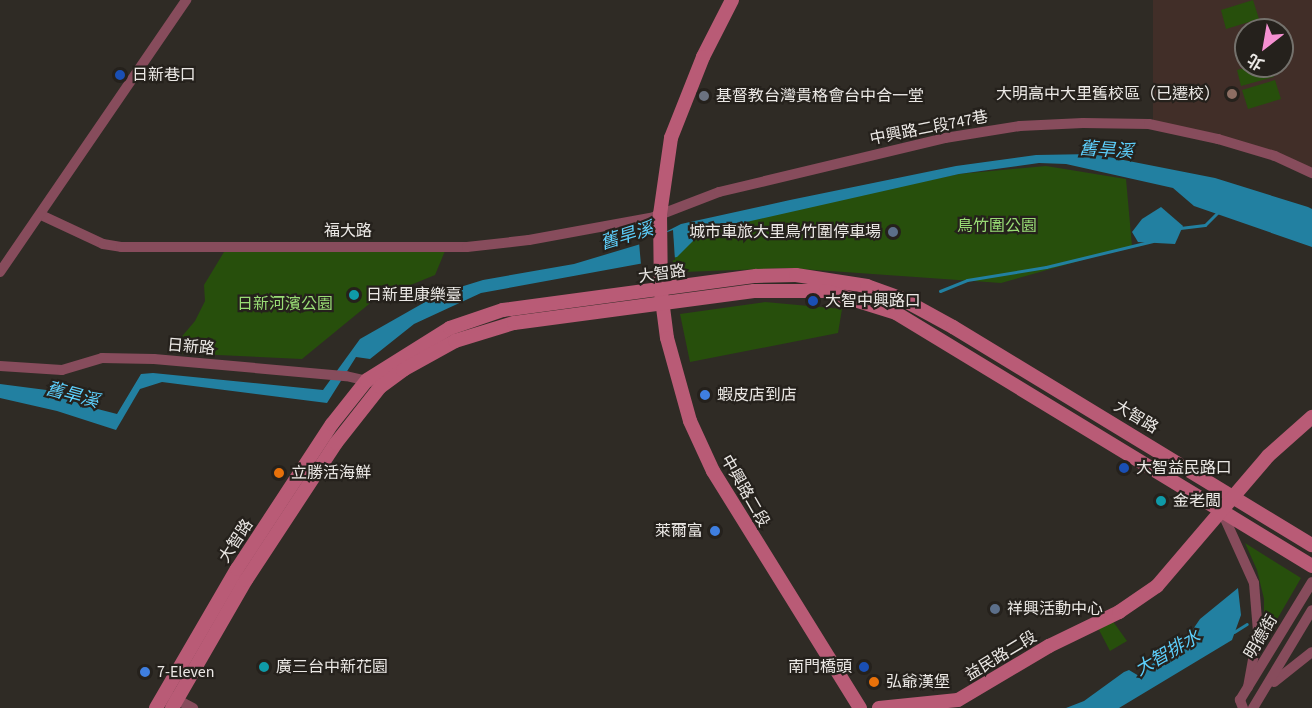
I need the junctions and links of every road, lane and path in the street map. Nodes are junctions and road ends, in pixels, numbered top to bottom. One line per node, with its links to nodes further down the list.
1 (186, 0): 5 (street)
2 (732, 0): 4 (street)
3 (1312, 173): 4 (street, 中興路二段747巷)
4 (660, 214): 5 (street, 福大路); 7 (street, 中興路二段)
5 (41, 215): 6 (street)
6 (0, 272)
7 (661, 298): 9 (street, 大智路); 11 (street, 大智路); 12 (street, 大智路); 23 (street, 中興路二段)
8 (0, 366): 9 (street, 日新路)
9 (374, 383): 19 (street, 大智路)
10 (1312, 417): 11 (street, 益民路二段)
11 (1233, 495): 12 (street, 益民路二段); 13 (street, 大智路)
12 (1221, 510): 14 (street, 大智路); 18 (street); 20 (street, 益民路二段)
13 (1306, 541)
14 (1312, 566)
15 (1312, 582): 18 (street, 明德街)
16 (1312, 610): 26 (street, 明德街)
17 (1312, 652): 26 (street)
18 (1248, 687): 25 (street, 明德街)
19 (172, 700): 21 (street, 大智路); 22 (street)
20 (903, 706): 24 (street, 益民路二段)
21 (156, 708)
22 (193, 708)
23 (860, 708)
24 (879, 708)
25 (1243, 708)
26 (1251, 708)

